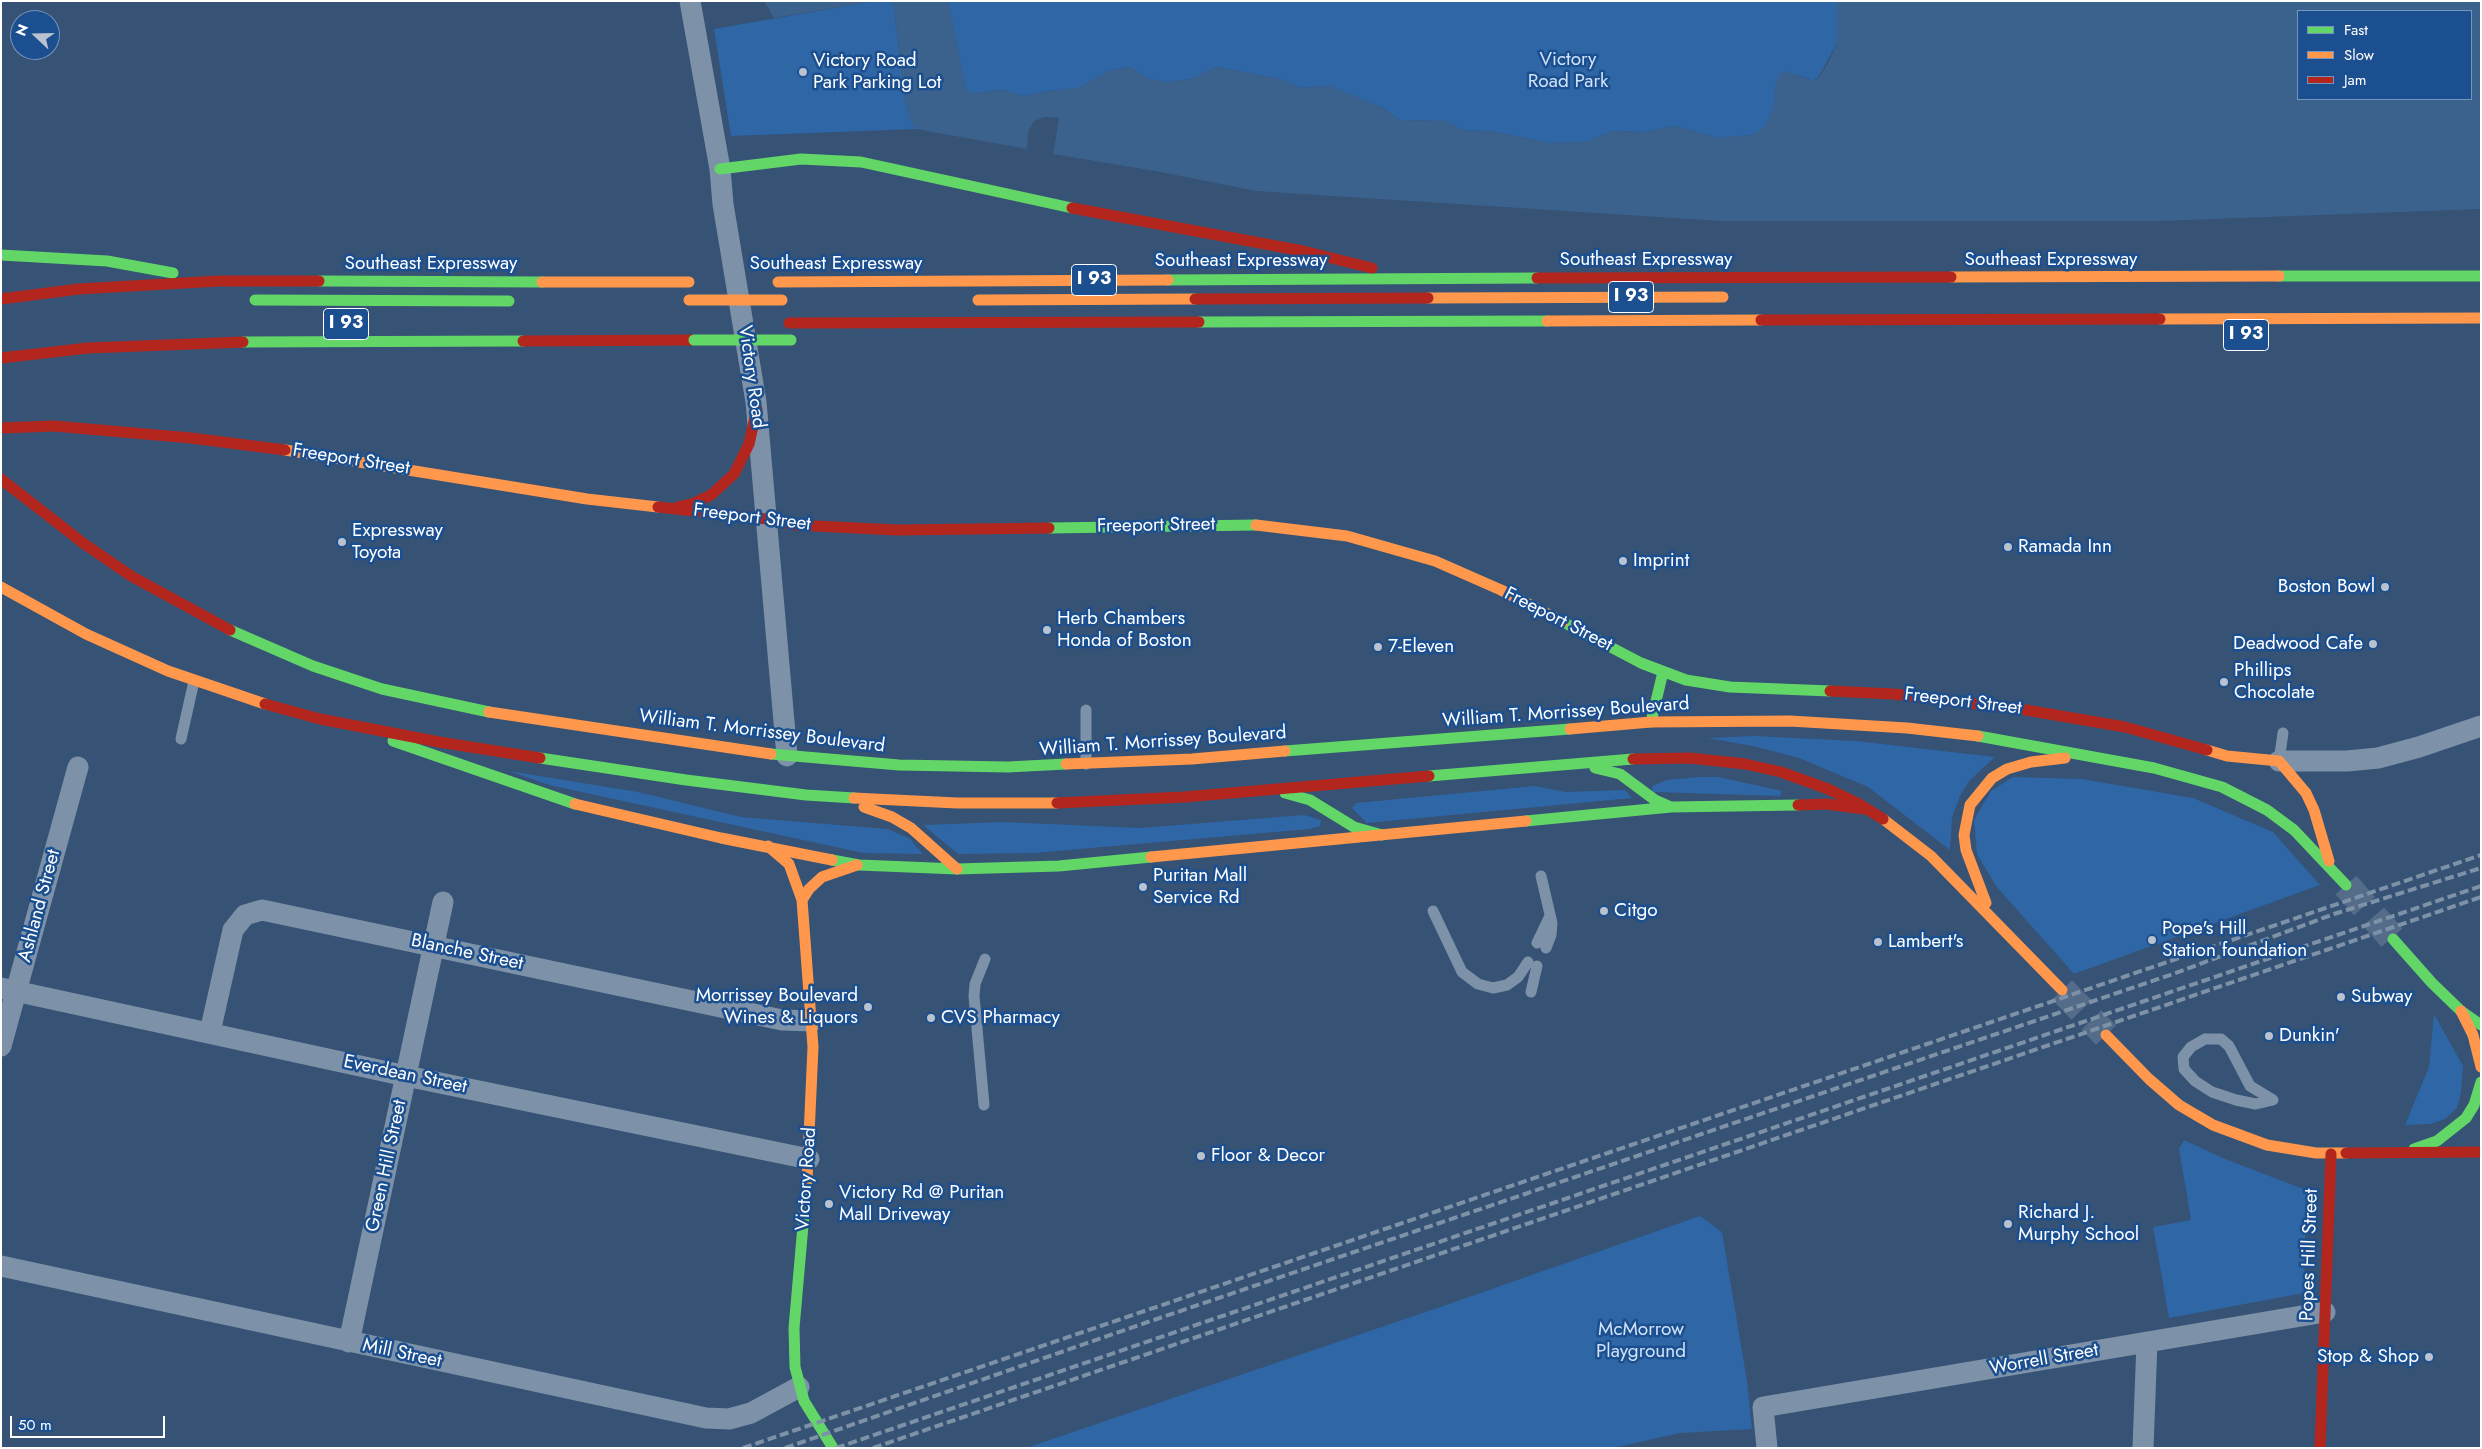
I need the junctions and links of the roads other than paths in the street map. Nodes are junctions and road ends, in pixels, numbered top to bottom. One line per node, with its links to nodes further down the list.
1 (690, 1): 2 (street, Victory Road)
2 (720, 170): 5 (main road); 24 (street, Victory Road)
3 (1, 255): 6 (main road)
4 (2481, 276): 5 (main road, Southeast Expressway / I 93)
5 (1410, 278): 10 (main road, Southeast Expressway / I 93)
6 (218, 281): 7 (main road, Southeast Expressway / I 93); 12 (main road, Southeast Expressway / I 93)
7 (694, 282)
8 (729, 282): 9 (main road, Southeast Expressway)
9 (748, 282)
10 (773, 282)
11 (1731, 297): 16 (main road, I 93)
12 (1, 298)
13 (241, 300): 17 (main road, I 93)
14 (684, 300): 15 (main road, bridge)
15 (787, 300)
16 (970, 300)
17 (519, 301)
18 (2481, 318): 21 (main road, I 93)
19 (731, 323): 20 (main road)
20 (750, 323)
21 (784, 323)
22 (796, 340): 23 (main road, I 93, bridge)
23 (1, 358)
24 (757, 409): 27 (main road); 28 (street, Victory Road)
25 (1, 428): 27 (main road, Freeport Street)
26 (1, 479): 40 (main road, William T. Morrissey Boulevard)
27 (674, 508): 28 (main road, Freeport Street)
28 (767, 519): 30 (main road, Freeport Street); 40 (street, Victory Road)
29 (1, 587): 31 (main road)
30 (1664, 672): 32 (main road, Freeport Street); 35 (main road)
31 (194, 681): 37 (main road); 39 (lane)
32 (1857, 692): 34 (main road); 42 (main road, Freeport Street)
33 (1086, 710): 44 (lane)
34 (1856, 716): 35 (main road, William T. Morrissey Boulevard); 41 (main road, William T. Morrissey Boulevard)
35 (1652, 722): 44 (main road, William T. Morrissey Boulevard)
36 (2481, 726): 43 (street, Freeport Street)
37 (357, 727): 49 (main road); 53 (main road)
38 (2283, 733): 43 (lane)
39 (181, 739)
40 (787, 756): 44 (main road, William T. Morrissey Boulevard)
41 (2096, 756): 47 (main road, William T. Morrissey Boulevard); 62 (main road)
42 (2206, 760): 43 (main road, Freeport Street); 47 (main road)
43 (2279, 760): 56 (main road)
44 (1086, 766)
45 (1558, 766): 48 (main road); 50 (main road); 51 (main road)
46 (78, 767): 67 (street, Ashland Street)
47 (2172, 772): 56 (main road, William T. Morrissey Boulevard)
48 (1258, 790): 49 (main road); 52 (main road)
49 (806, 795): 55 (main road)
50 (1671, 807): 51 (main road); 52 (main road)
51 (1871, 811): 62 (main road)
52 (1382, 835): 55 (main road)
53 (768, 846): 54 (main road); 59 (main road, Victory Road)
54 (859, 864): 55 (main road); 59 (main road)
55 (957, 869)
56 (2333, 869): 58 (main road, William T. Morrissey Boulevard)
57 (1541, 876): 65 (lane)
58 (2346, 885)
59 (802, 900): 71 (main road, Victory Road)
60 (443, 902): 64 (street, Green Hill Street)
61 (1433, 911): 69 (lane)
62 (1993, 919): 68 (main road)
63 (2393, 939): 70 (main road)
64 (434, 946): 71 (street, Blanche Street); 73 (street, Blanche Street); 77 (street, Green Hill Street)
65 (1541, 946)
66 (985, 959): 80 (lane)
67 (9, 989): 73 (street, Everdean Street); 75 (street, Ashland Street)
68 (2062, 990)
69 (1531, 992)
70 (2461, 1011): 72 (main road); 76 (main road)
71 (812, 1021): 84 (main road, Victory Road)
72 (2481, 1026)
73 (210, 1032): 77 (street, Everdean Street)
74 (2106, 1035): 82 (main road)
75 (1, 1046)
76 (2481, 1067)
77 (406, 1076): 84 (street, Everdean Street); 87 (street, Green Hill Street)
78 (2481, 1082): 83 (main road)
79 (2273, 1100): 79 (lane)
80 (984, 1105)
81 (2481, 1152): 83 (main road)
82 (2331, 1154): 83 (main road); 86 (main road, Popes Hill Street)
83 (2398, 1154)
84 (809, 1159): 89 (main road, Victory Road)
85 (1, 1266): 87 (street, Mill Street)
86 (2325, 1312): 88 (street, Worrell Street); 93 (main road, Popes Hill Street)
87 (349, 1342): 89 (street, Mill Street)
88 (2147, 1342): 91 (street, Worrell Street); 92 (street)
89 (799, 1388): 90 (main road, Victory Road)
90 (833, 1448)
91 (1767, 1448)
92 (2143, 1448)
93 (2320, 1448)

